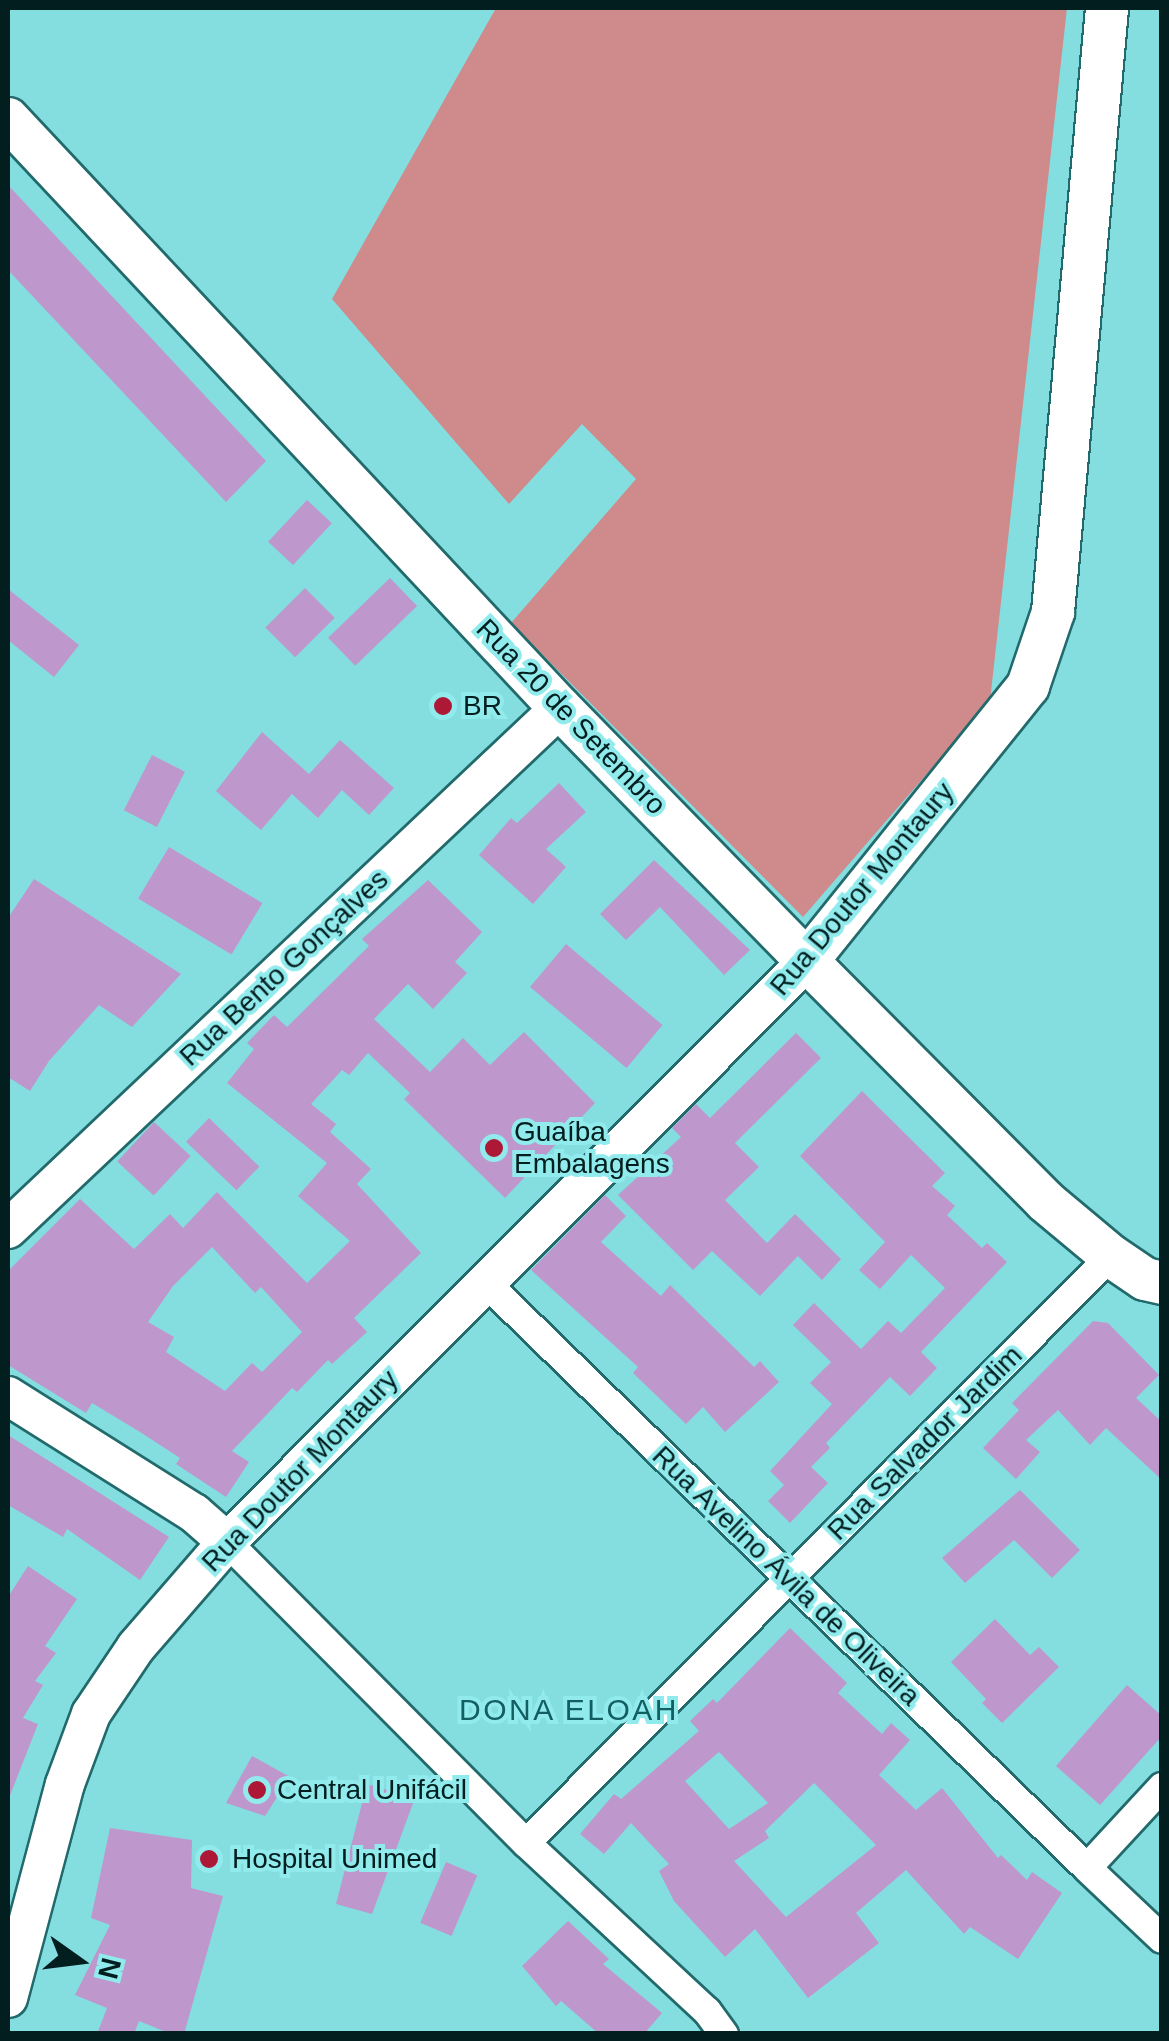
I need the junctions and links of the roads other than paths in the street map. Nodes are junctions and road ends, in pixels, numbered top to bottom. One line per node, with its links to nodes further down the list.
1 (1107, 8): 4 (main road, Rua Doutor Montaury)
2 (8, 119): 3 (main road, Rua 20 de Setembro)
3 (560, 708): 4 (main road, Rua 20 de Setembro); 5 (main road, Rua Bento Gonçalves)
4 (807, 961): 6 (main road, Rua 20 de Setembro); 7 (main road, Rua Doutor Montaury)
5 (8, 1229)
6 (1145, 1279): 10 (street, Rua Salvador Jardim)
7 (486, 1283): 9 (main road, Rua Doutor Montaury); 10 (street, Rua Avelino Ávila de Oliveira)
8 (8, 1396): 9 (main road)
9 (227, 1542): 12 (street); 14 (main road, Rua Doutor Montaury)
10 (789, 1580): 12 (street, Rua Salvador Jardim); 13 (street, Rua Avelino Ávila de Oliveira)
11 (1162, 1788): 13 (street)
12 (526, 1842): 17 (street)
13 (1087, 1868): 15 (street, Rua Avelino Ávila de Oliveira)
14 (22, 1873): 16 (main road, Rua Doutor Montaury)
15 (1162, 1939)
16 (8, 1998)
17 (724, 2034)

